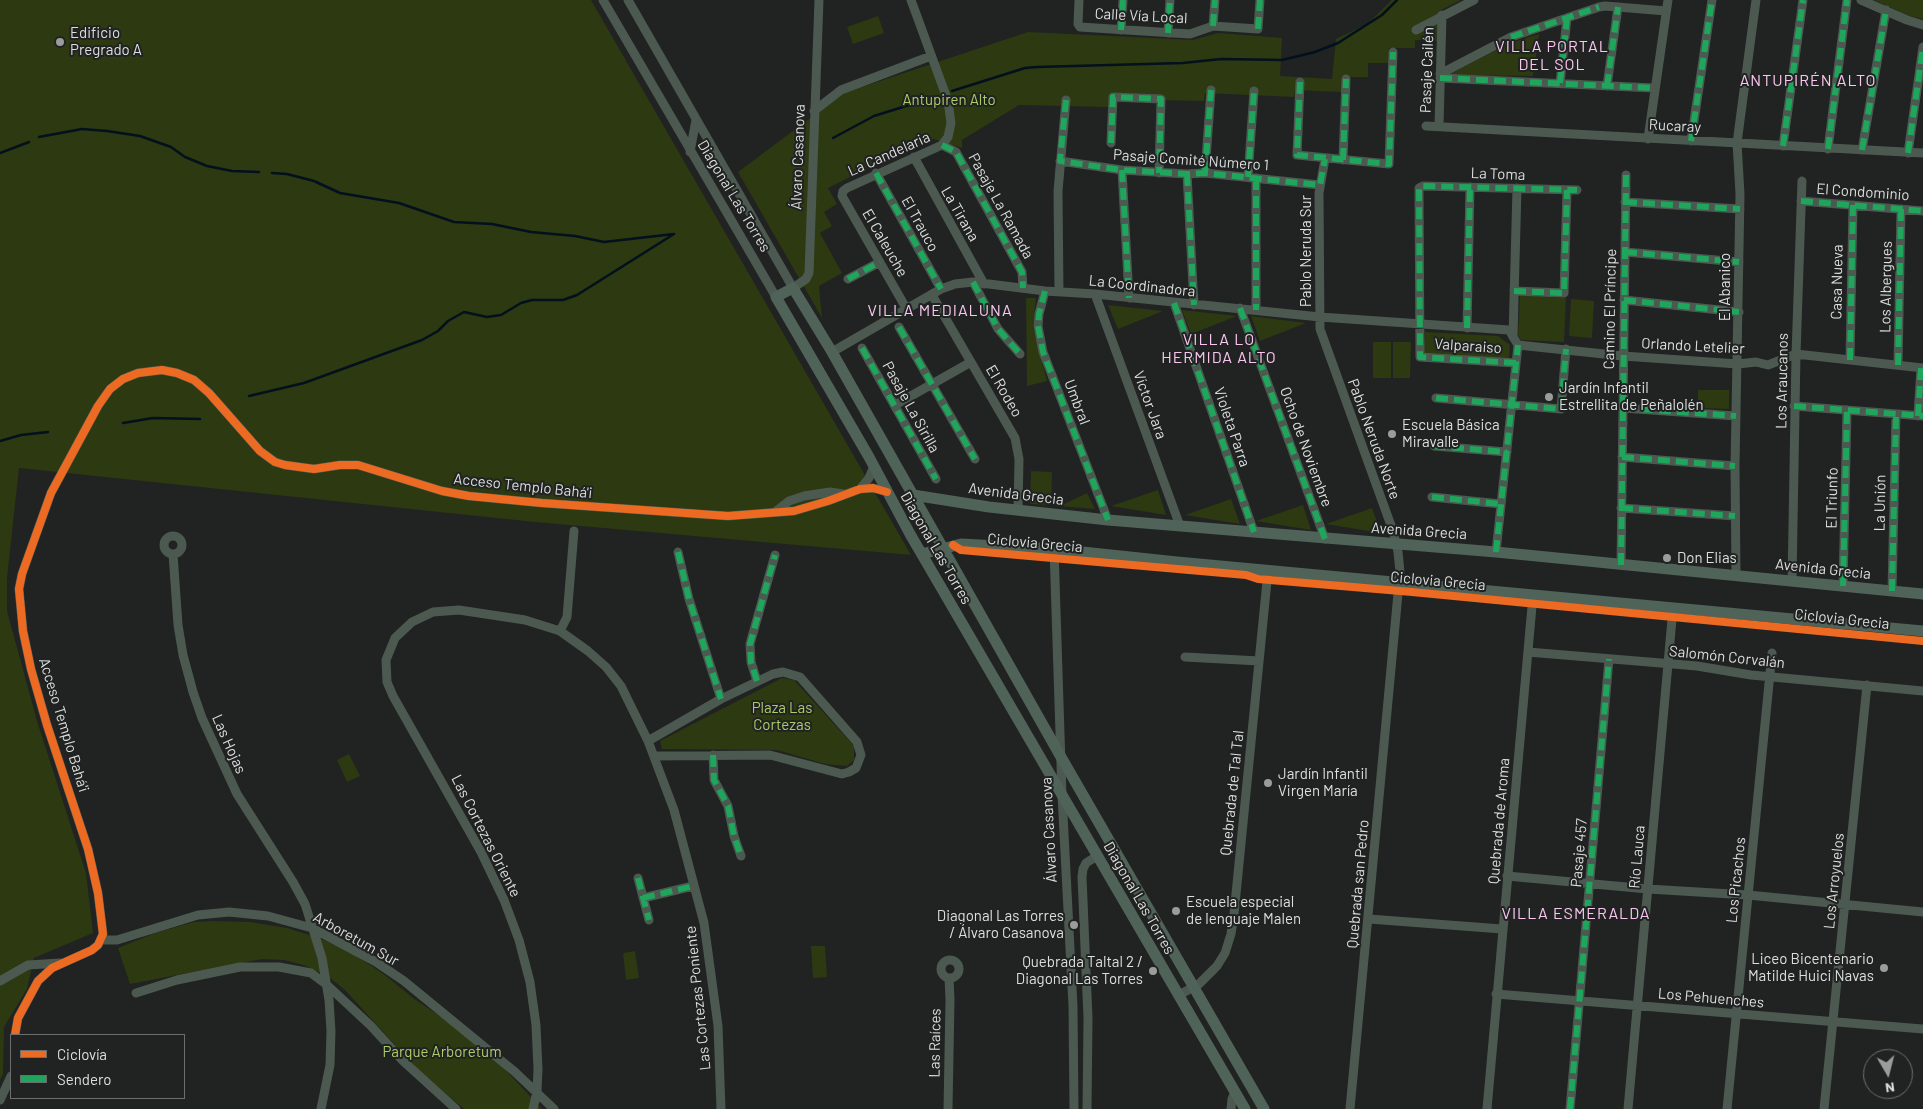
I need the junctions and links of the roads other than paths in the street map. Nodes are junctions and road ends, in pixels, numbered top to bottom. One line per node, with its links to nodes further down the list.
1 (603, 0): 51 (street, Diagonal Las Torres)
2 (628, 0): 40 (street, Diagonal Las Torres)
3 (819, 0): 39 (street, Álvaro Casanova)
4 (911, 0): 29 (street, La Candelaria)
5 (1079, 0): 24 (street, Calle Vía Local)
6 (1123, 0): 24 (street)
7 (1170, 0): 26 (street)
8 (1215, 0): 23 (street)
9 (1260, 0): 23 (street, Calle Vía Local)
10 (1474, 0): 20 (street)
11 (1668, 0): 19 (street)
12 (1712, 0): 44 (street)
13 (1756, 0): 45 (street, El Abanico)
14 (1803, 0): 48 (street)
15 (1847, 0): 49 (street)
16 (1861, 0): 18 (street)
17 (1618, 7): 19 (street); 21 (street); 34 (street)
18 (1886, 10): 22 (street); 50 (street)
19 (1666, 11): 35 (street)
20 (1442, 15): 25 (street); 30 (street, Pasaje Cailén)
21 (1567, 18): 30 (street); 33 (street)
22 (1923, 25)
23 (1213, 26): 26 (street, Calle Vía Local)
24 (1121, 30): 26 (street, Calle Vía Local)
25 (1416, 30)
26 (1168, 33)
27 (1923, 47): 52 (street)
28 (1393, 52): 56 (street)
29 (932, 56): 39 (street); 47 (street, La Candelaria)
30 (1440, 76): 33 (street); 42 (street, Pasaje Cailén)
31 (1346, 79): 56 (street)
32 (1300, 82): 55 (street)
33 (1560, 83): 34 (street)
34 (1607, 86): 35 (street)
35 (1654, 88): 43 (street)
36 (1211, 90): 60 (street)
37 (1254, 91): 64 (street)
38 (1066, 100): 57 (street)
39 (814, 111): 82 (street, Álvaro Casanova)
40 (696, 120): 51 (street); 82 (street, Diagonal Las Torres)
41 (1426, 126): 42 (street, Rucaray)
42 (1439, 126): 43 (street, Rucaray)
43 (1648, 139): 44 (street, Rucaray)
44 (1691, 140): 45 (street, Rucaray)
45 (1737, 143): 48 (street, Rucaray); 74 (street, El Abanico)
46 (1111, 144): 59 (street)
47 (942, 145): 54 (street, La Candelaria); 83 (street, Pasaje La Ramada)
48 (1783, 146): 49 (street, Rucaray)
49 (1828, 149): 50 (street, Rucaray)
50 (1862, 150): 52 (street, Rucaray)
51 (690, 152): 90 (street, Diagonal Las Torres)
52 (1908, 153): 53 (street, Rucaray)
53 (1923, 153)
54 (914, 157): 61 (street, La Candelaria); 81 (street, La Tirana)
55 (1325, 159): 56 (street); 66 (street, Pablo Neruda Sur)
56 (1343, 160)
57 (1060, 161): 58 (street, Pasaje Comité Número 1); 87 (street)
58 (1122, 170): 59 (street, Pasaje Comité Número 1); 91 (street)
59 (1159, 172): 62 (street, Pasaje Comité Número 1)
60 (1205, 173): 62 (street, Pasaje Comité Número 1); 64 (street, Pasaje Comité Número 1)
61 (876, 174): 69 (street, La Candelaria); 84 (street, El Trauco)
62 (1187, 174): 94 (street)
63 (1626, 174): 71 (street, Camino El Príncipe)
64 (1252, 177): 66 (street, Pasaje Comité Número 1); 97 (street)
65 (1802, 181): 70 (street, Los Araucanos)
66 (1320, 186): 99 (street, Pablo Neruda Sur)
67 (1470, 187): 68 (street, La Toma); 100 (street, La Toma); 102 (street)
68 (1517, 188): 86 (street); 86 (street, La Toma)
69 (843, 192): 77 (street, El Caleuche)
70 (1801, 201): 72 (street, El Condominio); 108 (street, Los Araucanos)
71 (1625, 202): 74 (street); 76 (street, Camino El Príncipe)
72 (1853, 205): 73 (street, El Condominio); 110 (street, Casa Nueva)
73 (1901, 209): 75 (street, El Condominio); 114 (street, Los Albergues)
74 (1740, 210): 78 (street, El Abanico)
75 (1923, 211)
76 (1625, 252): 78 (street); 92 (street, Camino El Príncipe)
77 (880, 262): 79 (street); 95 (street, El Caleuche)
78 (1739, 262): 98 (street, El Abanico)
79 (848, 278)
80 (973, 282): 81 (street, La Coordinadora); 84 (street, La Coordinadora); 107 (street)
81 (984, 284): 83 (street, La Coordinadora)
82 (794, 288): 90 (main road, Álvaro Casanova); 106 (main road, Diagonal Las Torres)
83 (1023, 288): 85 (street, La Coordinadora)
84 (941, 289): 89 (street, La Coordinadora)
85 (1045, 291): 87 (street, La Coordinadora); 141 (street, Umbral)
86 (1514, 291): 103 (street)
87 (1059, 292): 88 (street, La Coordinadora)
88 (1095, 294): 91 (street, La Coordinadora); 142 (street, Víctor Jara)
89 (932, 295): 95 (street, La Coordinadora); 111 (street, El Rodeo)
90 (776, 297): 130 (main road, Diagonal Las Torres)
91 (1130, 298): 93 (street, La Coordinadora)
92 (1624, 300): 98 (street); 109 (street, Camino El Príncipe)
93 (1174, 303): 94 (street, La Coordinadora); 144 (street, Violeta Parra)
94 (1194, 305): 96 (street, La Coordinadora)
95 (906, 308): 106 (street, La Coordinadora)
96 (1240, 308): 97 (street, La Coordinadora); 145 (street, Ocho de Noviembre)
97 (1256, 310): 99 (street, La Coordinadora)
98 (1739, 312): 113 (street, El Abanico)
99 (1320, 317): 100 (street, La Coordinadora); 146 (street, Pablo Neruda Norte)
100 (1419, 325): 102 (street, La Coordinadora); 112 (street, Valparaiso)
101 (898, 327): 116 (street)
102 (1467, 328): 103 (street, Orlando Letelier)
103 (1515, 341): 105 (street, Orlando Letelier); 112 (street)
104 (862, 348): 119 (street, Pasaje La Sirilla)
105 (1566, 350): 109 (street, Orlando Letelier); 118 (street)
106 (832, 352): 135 (main road, Diagonal Las Torres)
107 (1020, 354)
108 (1796, 354): 110 (street, Orlando Letelier); 113 (street, Orlando Letelier); 120 (street, Los Araucanos)
109 (1623, 356): 113 (street, Orlando Letelier); 121 (street, Camino El Príncipe)
110 (1850, 360): 114 (street, Orlando Letelier)
111 (972, 362): 116 (street); 139 (street, El Rodeo)
112 (1516, 363): 118 (street)
113 (1738, 364): 124 (street, El Abanico)
114 (1898, 365): 115 (street, Orlando Letelier)
115 (1922, 368): 125 (street)
116 (932, 384): 119 (street); 129 (street)
117 (1436, 398): 118 (street)
118 (1512, 404): 127 (street)
119 (895, 405): 132 (street, Pasaje La Sirilla)
120 (1794, 406): 122 (street); 158 (street, Los Araucanos)
121 (1623, 408): 124 (street); 128 (street, Camino El Príncipe)
122 (1847, 410): 123 (street); 159 (street, El Triunfo)
123 (1896, 414): 125 (street); 160 (street, La Unión)
124 (1736, 416): 131 (street, El Abanico)
125 (1921, 416)
126 (1434, 446): 127 (street)
127 (1506, 452): 137 (street)
128 (1622, 457): 131 (street); 138 (street, Camino El Príncipe)
129 (975, 460)
130 (874, 466): 133 (street); 134 (main road, Diagonal Las Torres)
131 (1735, 466): 140 (street, El Abanico)
132 (936, 479)
133 (860, 488): 134 (street, Acceso Templo Bahá'i); 200 (street, Acceso Templo Bahá'i)
134 (887, 492): 152 (main road, Diagonal Las Torres)
135 (913, 495): 139 (main road, Avenida Grecia); 147 (main road, Diagonal Las Torres)
136 (1432, 497): 137 (street)
137 (1501, 504): 150 (street)
138 (1621, 508): 140 (street); 154 (street, Camino El Príncipe)
139 (1018, 510): 141 (main road, Avenida Grecia)
140 (1735, 516): 156 (street, El Abanico)
141 (1108, 520): 142 (main road, Avenida Grecia)
142 (1180, 526): 144 (main road, Avenida Grecia)
143 (574, 531): 165 (street)
144 (1254, 532): 145 (main road, Avenida Grecia)
145 (1325, 539): 146 (main road, Avenida Grecia)
146 (1397, 544): 150 (main road, Avenida Grecia); 157 (street, Pablo Neruda Norte)
147 (943, 548): 148 (main road); 152 (main road); 181 (main road, Diagonal Las Torres)
148 (1054, 549): 155 (main road); 181 (street, Álvaro Casanova)
149 (678, 552): 177 (street)
150 (1496, 552): 154 (main road, Avenida Grecia)
151 (173, 554): 196 (street, Las Hojas)
152 (922, 554): 182 (main road, Diagonal Las Torres)
153 (775, 555): 174 (street)
154 (1621, 565): 156 (main road, Avenida Grecia)
155 (1268, 571): 157 (main road); 171 (street, Quebrada de Tal Tal)
156 (1736, 576): 158 (main road, Avenida Grecia)
157 (1400, 577): 162 (main road); 194 (street, Quebrada san Pedro)
158 (1792, 581): 159 (main road, Avenida Grecia)
159 (1843, 586): 160 (main road, Avenida Grecia)
160 (1892, 591): 161 (main road, Avenida Grecia)
161 (1923, 594)
162 (1533, 595): 163 (main road); 167 (street, Quebrada de Aroma)
163 (1673, 608): 166 (main road); 172 (street, Río Lauca)
164 (419, 618): 165 (street, Las Cortezas Poniente); 216 (street, Las Cortezas Oriente)
165 (560, 631): 178 (street, Las Cortezas Poniente)
166 (1923, 631)
167 (1528, 652): 170 (street, Salomón Corvalán); 185 (street, Quebrada de Aroma)
168 (1772, 653): 173 (street, Los Picachos)
169 (1185, 657): 171 (street)
170 (1609, 659): 172 (street, Salomón Corvalán); 187 (street, Pasaje 457)
171 (1259, 661): 205 (street, Quebrada de Tal Tal)
172 (1669, 664): 173 (street, Salomón Corvalán); 189 (street, Río Lauca)
173 (1770, 676): 175 (street, Salomón Corvalán); 190 (street, Los Picachos)
174 (757, 681): 177 (street); 179 (street)
175 (1867, 686): 176 (street, Salomón Corvalán); 192 (street, Los Arroyuelos)
176 (1923, 691)
177 (721, 699): 178 (street)
178 (648, 741): 180 (street, Las Cortezas Poniente)
179 (713, 755): 180 (street); 183 (street)
180 (654, 756): 188 (street, Las Cortezas Poniente)
181 (1061, 757): 182 (street, Álvaro Casanova); 205 (main road, Diagonal Las Torres)
182 (1062, 795): 184 (main road, Diagonal Las Torres); 199 (street, Álvaro Casanova)
183 (741, 856)
184 (1097, 856): 198 (street, Álvaro Casanova); 208 (main road, Diagonal Las Torres)
185 (1507, 876): 187 (street); 197 (street, Quebrada de Aroma)
186 (638, 878): 191 (street)
187 (1590, 884): 189 (street); 209 (street, Pasaje 457)
188 (693, 886): 191 (street); 223 (street, Las Cortezas Poniente)
189 (1648, 889): 190 (street); 210 (street, Río Lauca)
190 (1748, 895): 192 (street); 211 (street, Los Picachos)
191 (643, 898): 195 (street)
192 (1845, 904): 193 (street); 212 (street, Los Arroyuelos)
193 (1923, 912)
194 (1369, 919): 197 (street); 230 (street, Quebrada san Pedro)
195 (649, 920)
196 (312, 928): 200 (street, Arboretum Sur); 204 (street, Las Hojas); 216 (street, Arboretum Sur)
197 (1502, 929): 207 (street, Quebrada de Aroma)
198 (1085, 932): 199 (street); 226 (street, Álvaro Casanova)
199 (1069, 933): 225 (street, Álvaro Casanova)
200 (101, 940): 201 (street)
201 (62, 963): 203 (street); 214 (street)
202 (949, 978): 224 (street, Las Raíces)
203 (0, 981)
204 (327, 985): 206 (street); 219 (street, Las Hojas); 220 (street)
205 (1193, 988): 208 (street, Quebrada de Tal Tal); 229 (main road, Diagonal Las Torres)
206 (136, 993)
207 (1496, 994): 209 (street, Los Pehuenches); 231 (street, Quebrada de Aroma)
208 (1179, 995): 217 (main road, Diagonal Las Torres)
209 (1580, 1001): 210 (street, Los Pehuenches); 232 (street, Pasaje 457)
210 (1637, 1005): 211 (street, Los Pehuenches); 233 (street, Río Lauca)
211 (1737, 1014): 212 (street, Los Pehuenches); 234 (street, Los Picachos)
212 (1832, 1021): 213 (street, Los Pehuenches); 235 (street, Los Arroyuelos)
213 (1923, 1029)
214 (15, 1034)
215 (10, 1078): 218 (street)
216 (537, 1091): 221 (street, Las Cortezas Oriente); 222 (street, Arboretum Sur)
217 (1235, 1092): 227 (street); 228 (main road, Diagonal Las Torres)
218 (0, 1100)
219 (321, 1109)
220 (456, 1109)
221 (533, 1109)
222 (554, 1109)
223 (720, 1109)
224 (948, 1109)
225 (1074, 1109)
226 (1087, 1109)
227 (1231, 1109)
228 (1245, 1109)
229 (1264, 1109)
230 (1350, 1109)
231 (1487, 1109)
232 (1570, 1109)
233 (1628, 1109)
234 (1727, 1109)
235 (1824, 1109)

